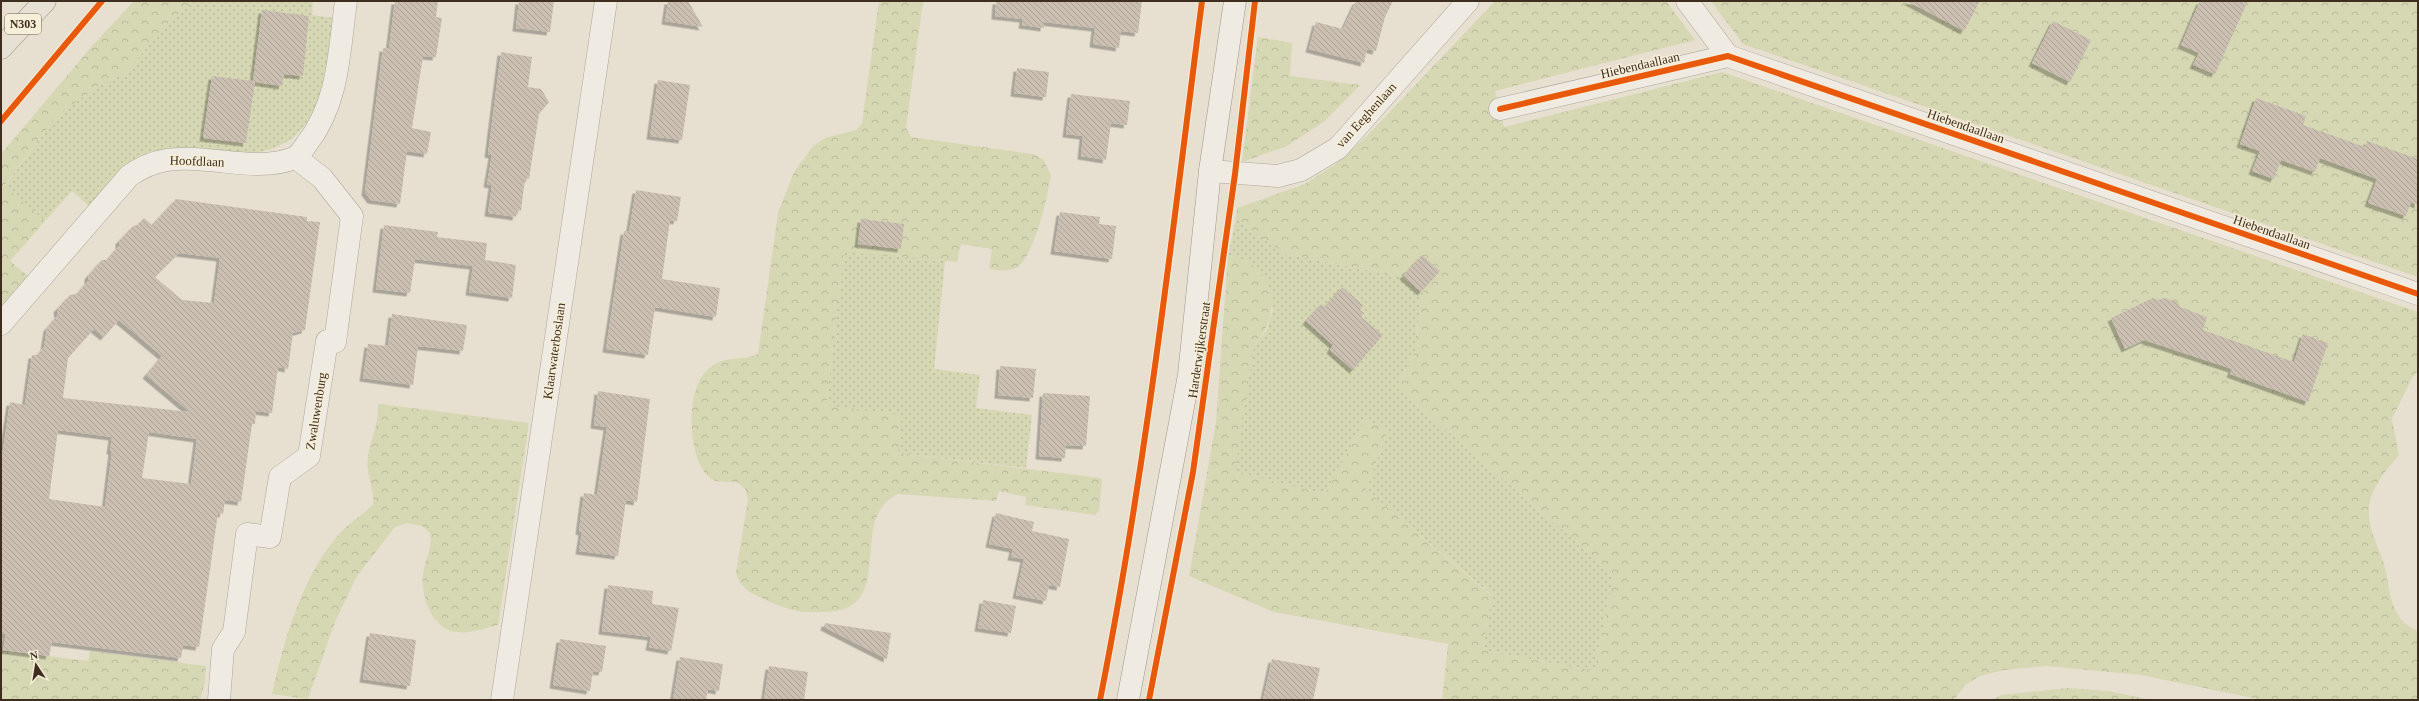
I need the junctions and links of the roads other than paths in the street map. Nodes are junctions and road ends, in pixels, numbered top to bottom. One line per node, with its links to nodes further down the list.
1 (45, 1): 7 (main road, N303)
2 (346, 1): 10 (street)
3 (606, 1): 15 (street, Klaarwaterboslaan)
4 (1235, 1): 11 (street, Harderwijkerstraat)
5 (1468, 1): 11 (street, van Eeghenlaan)
6 (1687, 1): 8 (street)
7 (1, 48)
8 (1728, 56): 9 (street, Hiebendaallaan); 12 (street, Hiebendaallaan)
9 (1500, 109)
10 (296, 158): 13 (street, Hoofdlaan); 14 (street, Zwaluwenburg)
11 (1210, 171): 16 (street, Harderwijkerstraat)
12 (2418, 294)
13 (1, 324)
14 (220, 700)
15 (502, 700)
16 (1128, 700)

